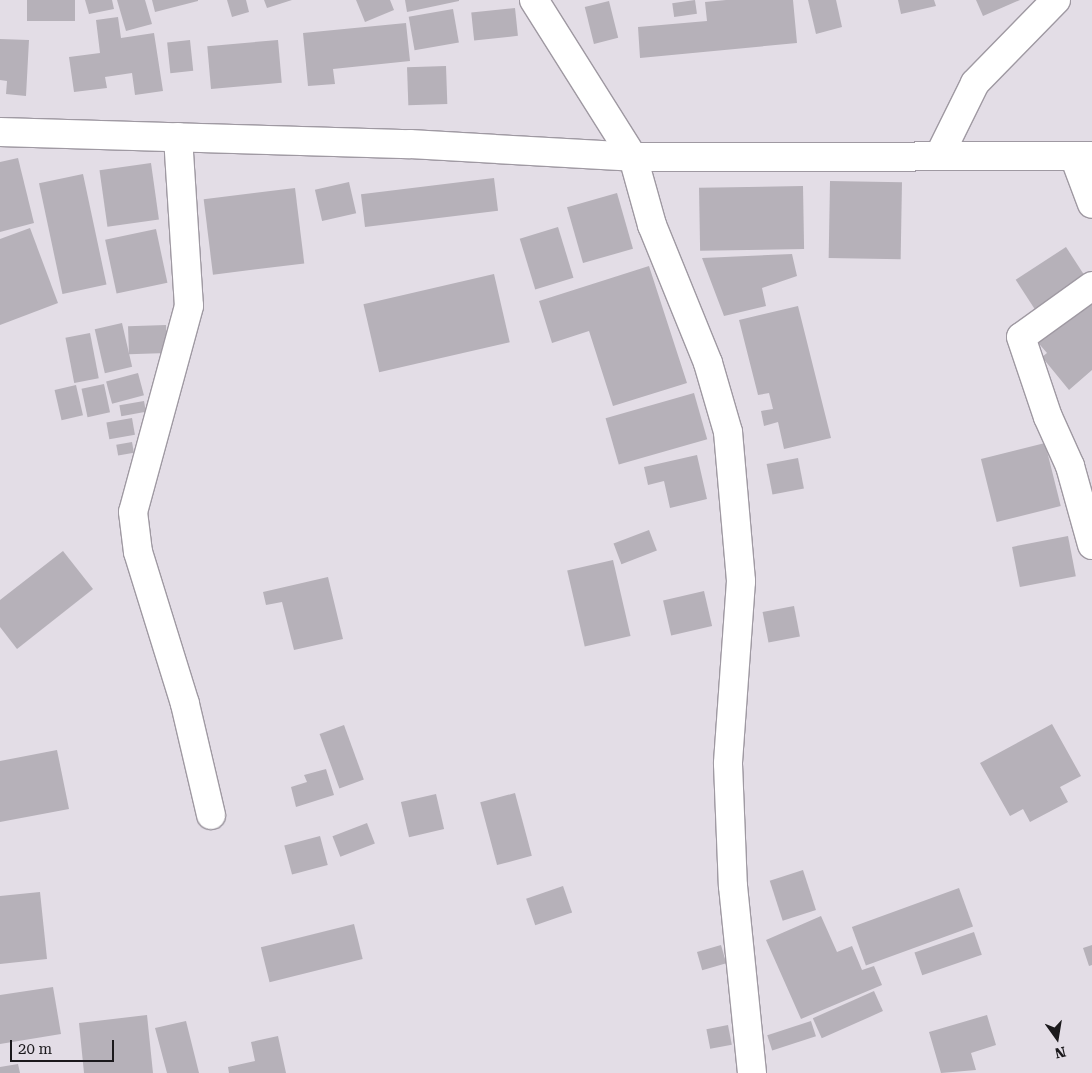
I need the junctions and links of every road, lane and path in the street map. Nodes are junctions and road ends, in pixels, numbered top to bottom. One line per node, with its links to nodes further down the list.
1 (534, 0): 7 (street)
2 (1056, 0): 5 (street)
3 (0, 132): 4 (street)
4 (178, 137): 7 (street); 11 (street)
5 (939, 156): 6 (street); 7 (street)
6 (1083, 156): 8 (street)
7 (633, 157): 12 (street)
8 (1092, 204)
9 (1092, 286): 10 (street)
10 (1092, 545)
11 (212, 815)
12 (752, 1073)

